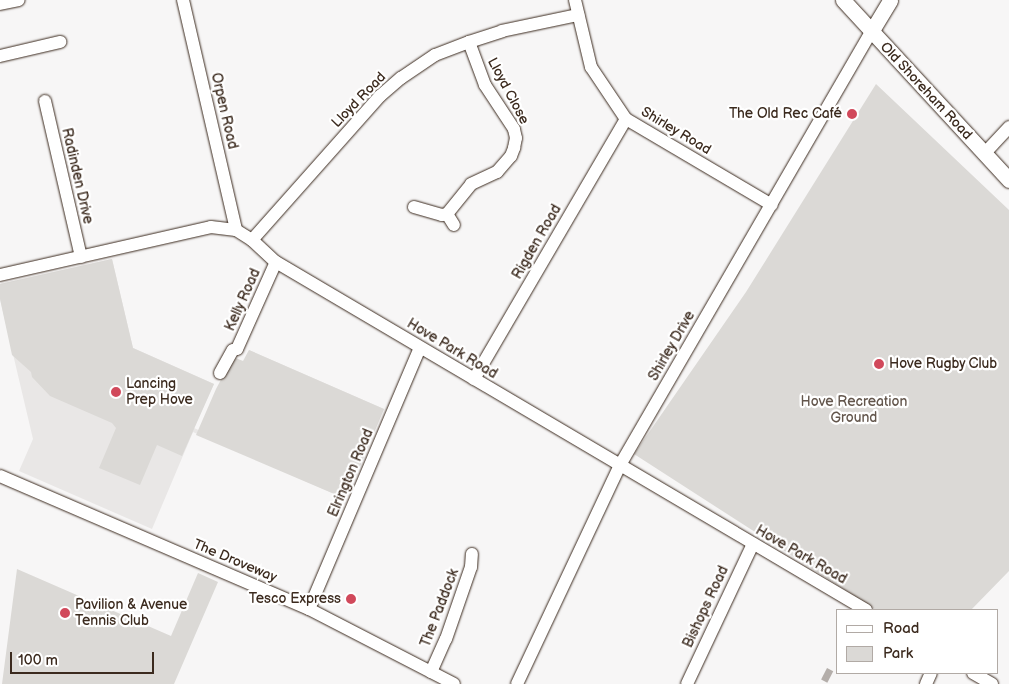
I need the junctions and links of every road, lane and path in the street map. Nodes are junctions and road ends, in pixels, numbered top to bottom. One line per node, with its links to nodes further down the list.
1 (19, 0): 6 (street)
2 (183, 0): 21 (street, Orpen Road)
3 (575, 0): 7 (street, Shirley Road)
4 (843, 0): 8 (main road, Old Shoreham Road)
5 (890, 0): 8 (main road)
6 (0, 4)
7 (578, 15): 10 (street, Lloyd Road); 13 (street, Shirley Road)
8 (871, 32): 15 (main road, Old Shoreham Road); 17 (street, Shirley Drive)
9 (60, 42): 11 (street)
10 (469, 42): 19 (street, Lloyd Close); 22 (street, Lloyd Road)
11 (0, 56)
12 (45, 100): 23 (street, Radinden Drive)
13 (626, 119): 17 (street, Shirley Road); 28 (street, Rigden Road)
14 (1009, 127): 15 (street)
15 (984, 154): 16 (main road, Old Shoreham Road)
16 (1009, 180)
17 (772, 206): 29 (street, Shirley Drive)
18 (414, 207): 19 (street)
19 (447, 214): 20 (street)
20 (454, 225)
21 (236, 230): 22 (street, Hove Park Road); 23 (street, Hove Park Road)
22 (252, 240): 24 (street, Hove Park Road)
23 (81, 257): 25 (street, Hove Park Road)
24 (276, 262): 26 (street, Hove Park Road); 27 (street, Kelly Road)
25 (0, 276)
26 (420, 348): 28 (street, Hove Park Road); 33 (street, Elrington Road)
27 (220, 373)
28 (474, 380): 29 (street, Hove Park Road)
29 (620, 465): 31 (street, Hove Park Road); 38 (street, Shirley Drive)
30 (0, 476): 33 (street, The Droveway)
31 (753, 544): 34 (street, Hove Park Road); 39 (street, Bishops Road)
32 (472, 554): 35 (street, The Paddock)
33 (309, 609): 35 (street, The Droveway)
34 (864, 609)
35 (431, 672): 37 (street, The Droveway)
36 (975, 674): 40 (street)
37 (454, 684)
38 (517, 684)
39 (687, 684)
40 (992, 684)

